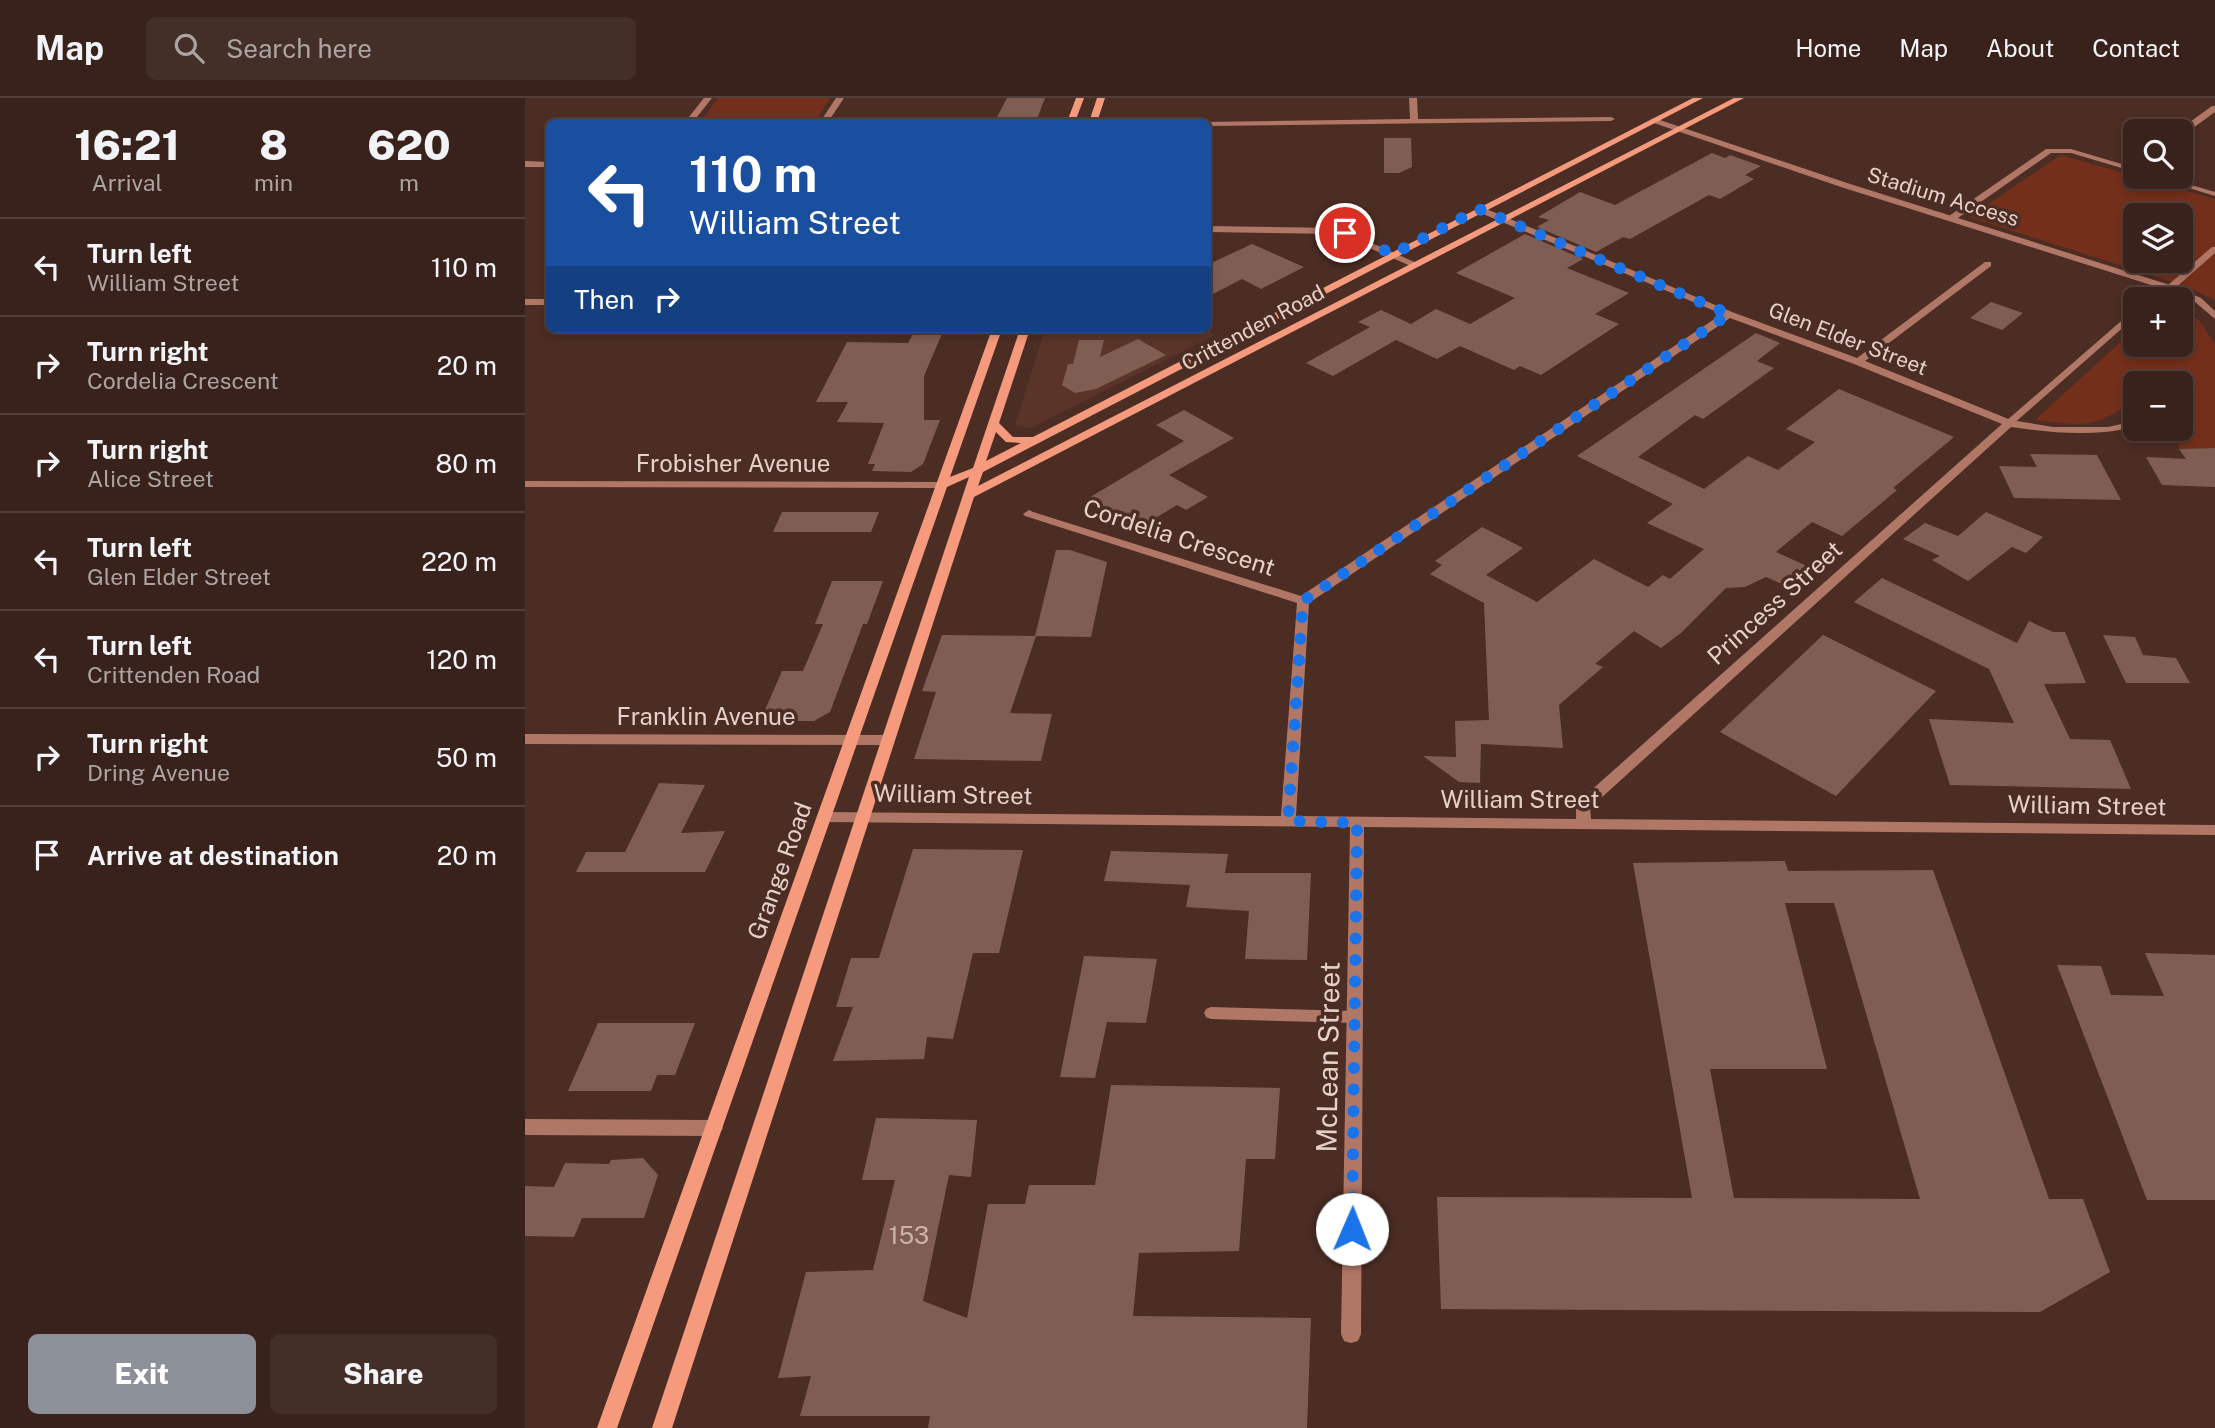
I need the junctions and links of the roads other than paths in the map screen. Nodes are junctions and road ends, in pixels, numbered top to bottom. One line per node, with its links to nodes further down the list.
1 (708, 98): 9 (street)
2 (840, 98): 10 (street)
3 (1080, 98): 11 (main road)
4 (1101, 98): 12 (main road)
5 (1413, 98): 15 (street)
6 (1699, 98): 14 (main road, Crittenden Road)
7 (1739, 98): 18 (main road, Crittenden Road)
8 (2215, 108): 17 (street)
9 (691, 119)
10 (826, 119)
11 (1072, 119)
12 (1094, 119)
13 (1611, 119): 15 (street)
14 (1654, 120): 18 (street, Stadium Access); 24 (main road, Crittenden Road)
15 (1414, 121): 16 (street)
16 (1211, 124)
17 (2193, 124)
18 (1679, 129): 25 (street, Stadium Access); 26 (main road, Crittenden Road)
19 (525, 164): 20 (street)
20 (546, 165)
21 (2123, 167): 25 (lane)
22 (2193, 188): 23 (lane)
23 (2215, 194)
24 (1479, 209): 26 (street, Glen Elder Street); 29 (main road, Crittenden Road)
25 (1952, 218): 32 (street, Stadium Access)
26 (1503, 220): 31 (main road, Crittenden Road); 37 (street, Glen Elder Street)
27 (1211, 229): 29 (street)
28 (2215, 250): 33 (lane)
29 (1393, 254): 31 (street); 46 (main road, Crittenden Road)
30 (1988, 264): 42 (street)
31 (1416, 265): 50 (main road, Crittenden Road)
32 (2167, 287)
33 (2171, 287)
34 (2193, 298): 38 (street, Stadium Access)
35 (525, 302): 36 (street)
36 (546, 302)
37 (1729, 314): 42 (street, Glen Elder Street); 52 (street)
38 (2215, 316)
39 (2123, 323): 43 (lane)
40 (996, 333): 49 (main road, Grange Road)
41 (1024, 333): 44 (main road)
42 (1858, 362): 43 (street, Glen Elder Street)
43 (2009, 423): 45 (street, Glen Elder Street); 59 (street, Princess Street)
44 (994, 424): 46 (main road); 47 (main road)
45 (2123, 427)
46 (1036, 440): 47 (main road, Crittenden Road)
47 (980, 469): 49 (main road, Crittenden Road); 50 (main road)
48 (525, 484): 49 (street, Frobisher Avenue)
49 (941, 485): 50 (main road); 54 (main road, Grange Road)
50 (970, 495): 55 (main road)
51 (1030, 514): 52 (street, Cordelia Crescent)
52 (1303, 601): 58 (street)
53 (525, 739): 54 (street, Franklin Avenue)
54 (852, 740): 55 (street, Franklin Avenue); 56 (main road, Grange Road)
55 (887, 740): 57 (main road)
56 (825, 817): 57 (street, William Street); 65 (main road, Grange Road)
57 (862, 817): 58 (street, William Street); 68 (main road)
58 (1288, 821): 60 (street, William Street)
59 (1584, 822): 60 (street, William Street); 61 (street, William Street)
60 (1357, 823): 63 (street, McLean Street)
61 (2215, 830)
62 (1211, 1013): 63 (lane)
63 (1355, 1017): 66 (street, McLean Street)
64 (525, 1127): 65 (street)
65 (714, 1128): 67 (main road, Grange Road)
66 (1351, 1334)
67 (607, 1428)
68 (662, 1428)

